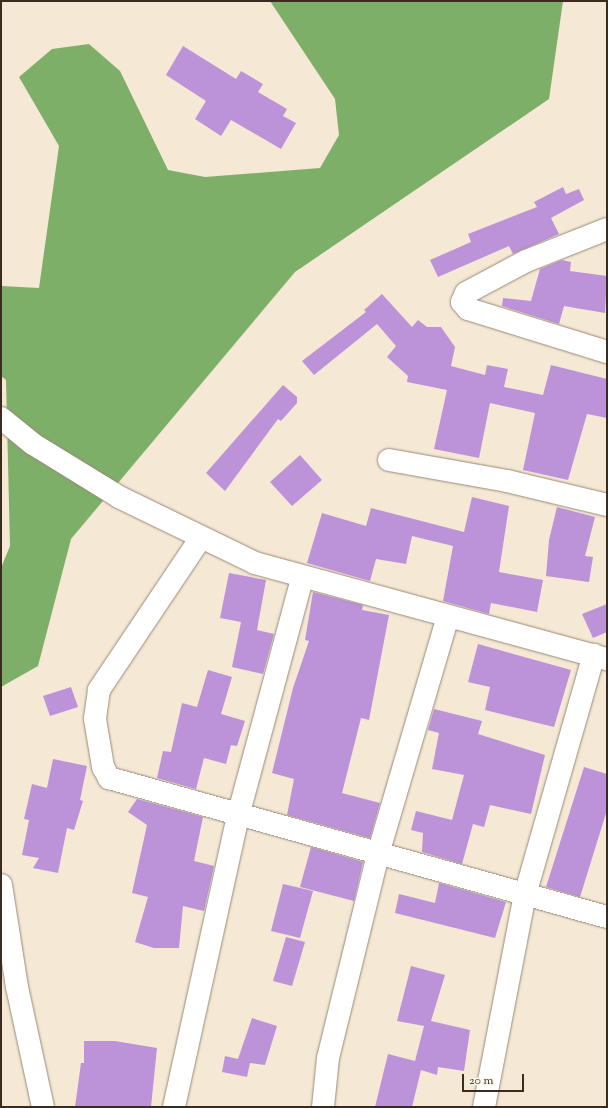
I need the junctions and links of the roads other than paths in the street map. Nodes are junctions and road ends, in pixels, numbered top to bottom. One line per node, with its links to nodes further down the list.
1 (607, 229): 2 (street)
2 (607, 352)
3 (1, 418): 6 (street)
4 (389, 460): 5 (street)
5 (607, 505)
6 (200, 539): 7 (street); 10 (street)
7 (302, 578): 8 (street); 10 (street)
8 (448, 616): 9 (street); 11 (street)
9 (601, 657): 13 (street)
10 (238, 816): 11 (street); 16 (street)
11 (378, 854): 13 (street); 17 (street)
12 (1, 885): 15 (street)
13 (525, 895): 14 (street); 18 (street)
14 (607, 917)
15 (43, 1107)
16 (174, 1107)
17 (323, 1107)
18 (484, 1107)

